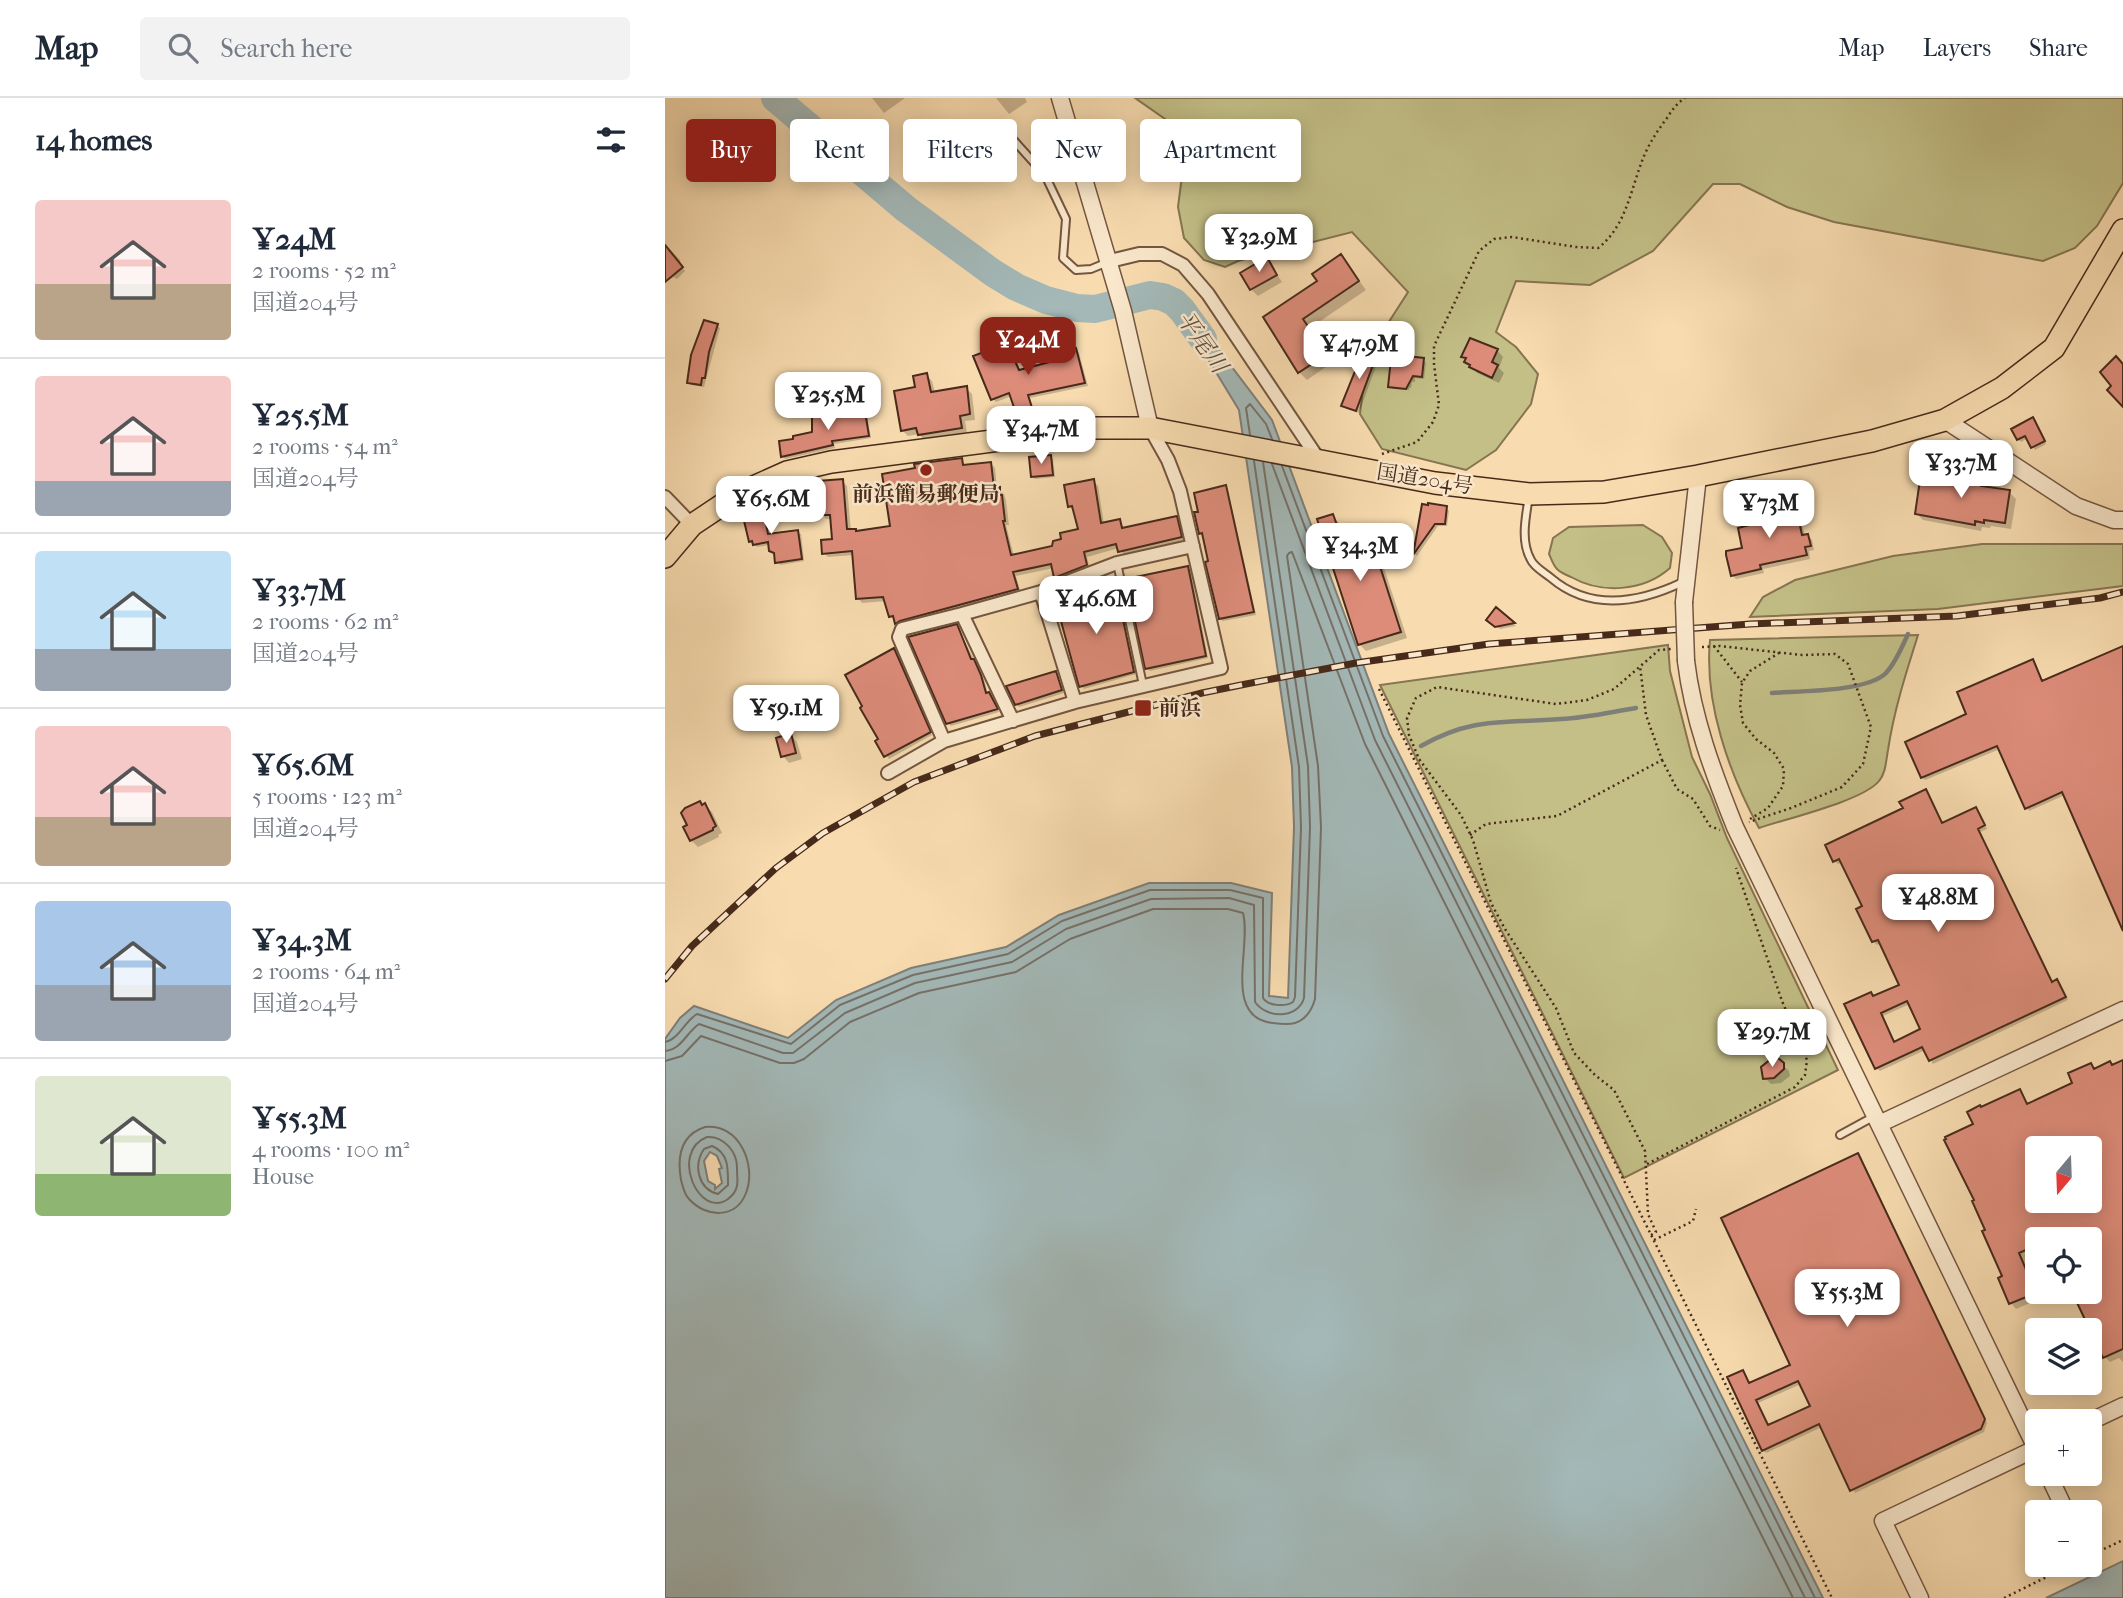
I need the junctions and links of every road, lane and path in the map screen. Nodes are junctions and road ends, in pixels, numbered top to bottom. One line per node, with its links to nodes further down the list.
1 (1060, 98): 5 (street)
2 (1685, 98): 9 (path)
3 (1017, 144): 5 (lane)
4 (2123, 230): 6 (highway, 国道204号)
5 (1112, 269): 7 (street); 8 (street)
6 (1945, 420): 10 (highway, 国道204号); 13 (street)
7 (1150, 428): 8 (highway, 国道204号); 14 (highway, 国道204号); 15 (street)
8 (1311, 459): 9 (highway, 国道204号)
9 (1370, 471): 11 (highway, 国道204号)
10 (1698, 477): 11 (highway, 国道204号); 18 (street)
11 (1529, 494): 18 (lane)
12 (665, 497): 14 (street)
13 (2123, 520)
14 (692, 525): 16 (highway, 国道204号)
15 (1193, 546): 17 (street); 27 (street)
16 (665, 557)
17 (1117, 562): 19 (street); 27 (lane)
18 (1686, 581): 35 (street, bridge)
19 (1041, 592): 20 (street); 29 (street)
20 (963, 614): 30 (street); 31 (street)
21 (1714, 646): 22 (path); 24 (path); 26 (path)
22 (1700, 647)
23 (1673, 649): 25 (path)
24 (1779, 653): 26 (path); 35 (path)
25 (1640, 666): 32 (path); 33 (path)
26 (1742, 683): 35 (path)
27 (1143, 685): 29 (street)
28 (1380, 689): 32 (path)
29 (1075, 702): 30 (street)
30 (1013, 722): 31 (street)
31 (944, 741): 34 (street)
32 (1412, 748): 36 (path); 43 (path)
33 (1662, 760): 35 (path); 36 (path)
34 (888, 773)
35 (1735, 827): 39 (street)
36 (1470, 835): 41 (path)
37 (1732, 858): 41 (path)
38 (2123, 1010): 39 (street)
39 (1877, 1120): 40 (lane); 47 (street)
40 (1840, 1135)
41 (1646, 1164): 43 (path)
42 (1696, 1209): 44 (path)
43 (1651, 1235): 44 (path)
44 (1654, 1240): 52 (path)
45 (2123, 1406): 46 (street)
46 (2102, 1416)
47 (2025, 1424)
48 (2025, 1455): 53 (street)
49 (2123, 1540): 50 (path)
50 (2102, 1550)
51 (2047, 1577): 54 (path)
52 (1832, 1598)
53 (1920, 1598)
54 (2004, 1598)

